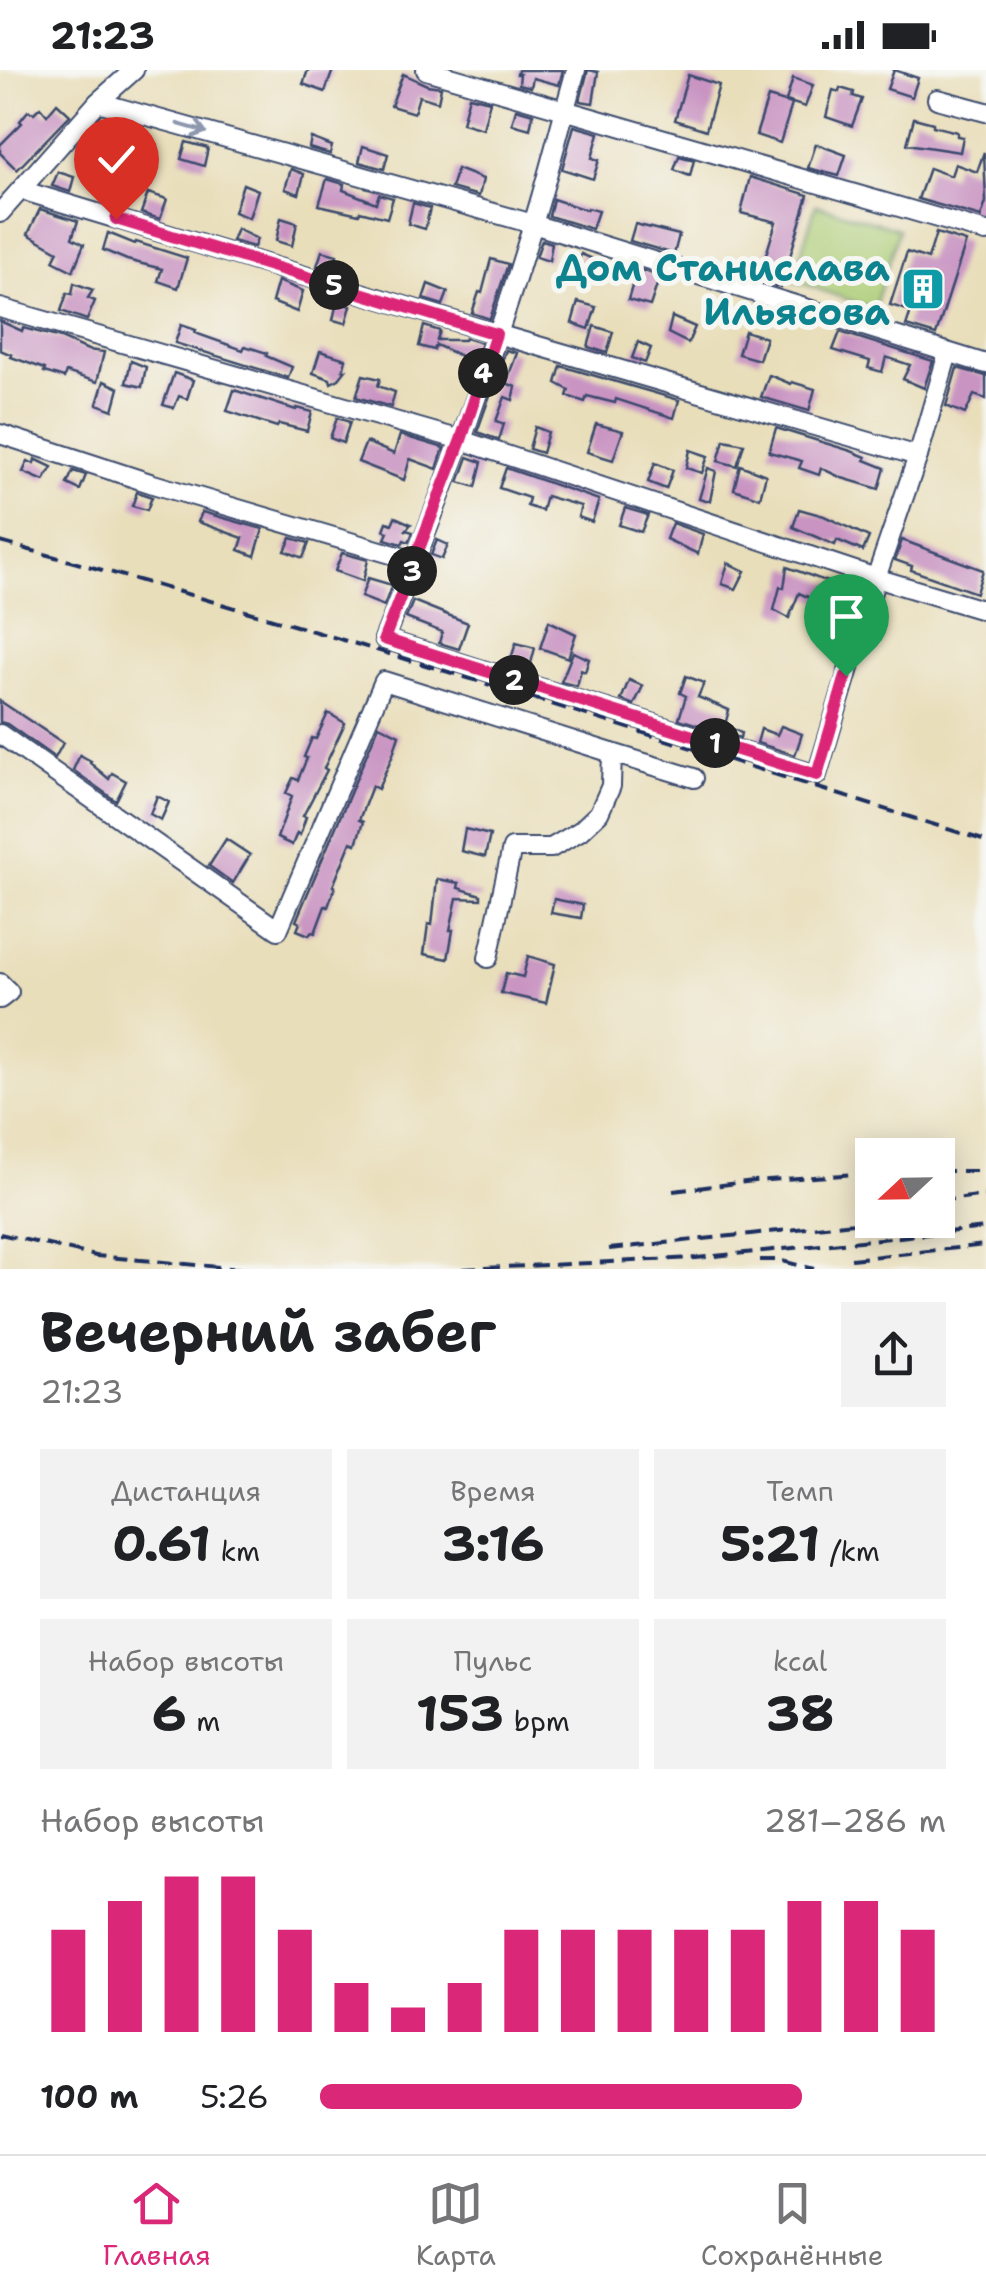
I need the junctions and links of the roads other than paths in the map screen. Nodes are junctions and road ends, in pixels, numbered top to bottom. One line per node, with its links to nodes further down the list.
1 (134, 70): 5 (street)
2 (426, 70): 6 (street)
3 (576, 70): 6 (street)
4 (937, 98): 7 (street)
5 (98, 102): 8 (street); 10 (street, one-way to 10)
6 (564, 111): 10 (street); 11 (street)
7 (986, 112)
8 (21, 190): 9 (street); 13 (street)
9 (0, 213)
10 (533, 224): 13 (street); 14 (street)
11 (986, 232)
12 (0, 308): 17 (street)
13 (496, 334): 17 (street); 18 (street)
14 (948, 353): 15 (street); 18 (street)
15 (986, 364)
16 (0, 434): 19 (street)
17 (461, 440): 19 (street); 20 (street)
18 (918, 456): 20 (street)
19 (416, 561): 20 (street)
20 (876, 578): 21 (street)
21 (986, 611)
22 (0, 734): 23 (street)
23 (612, 753): 24 (street); 25 (street)
24 (694, 778)
25 (488, 958)

